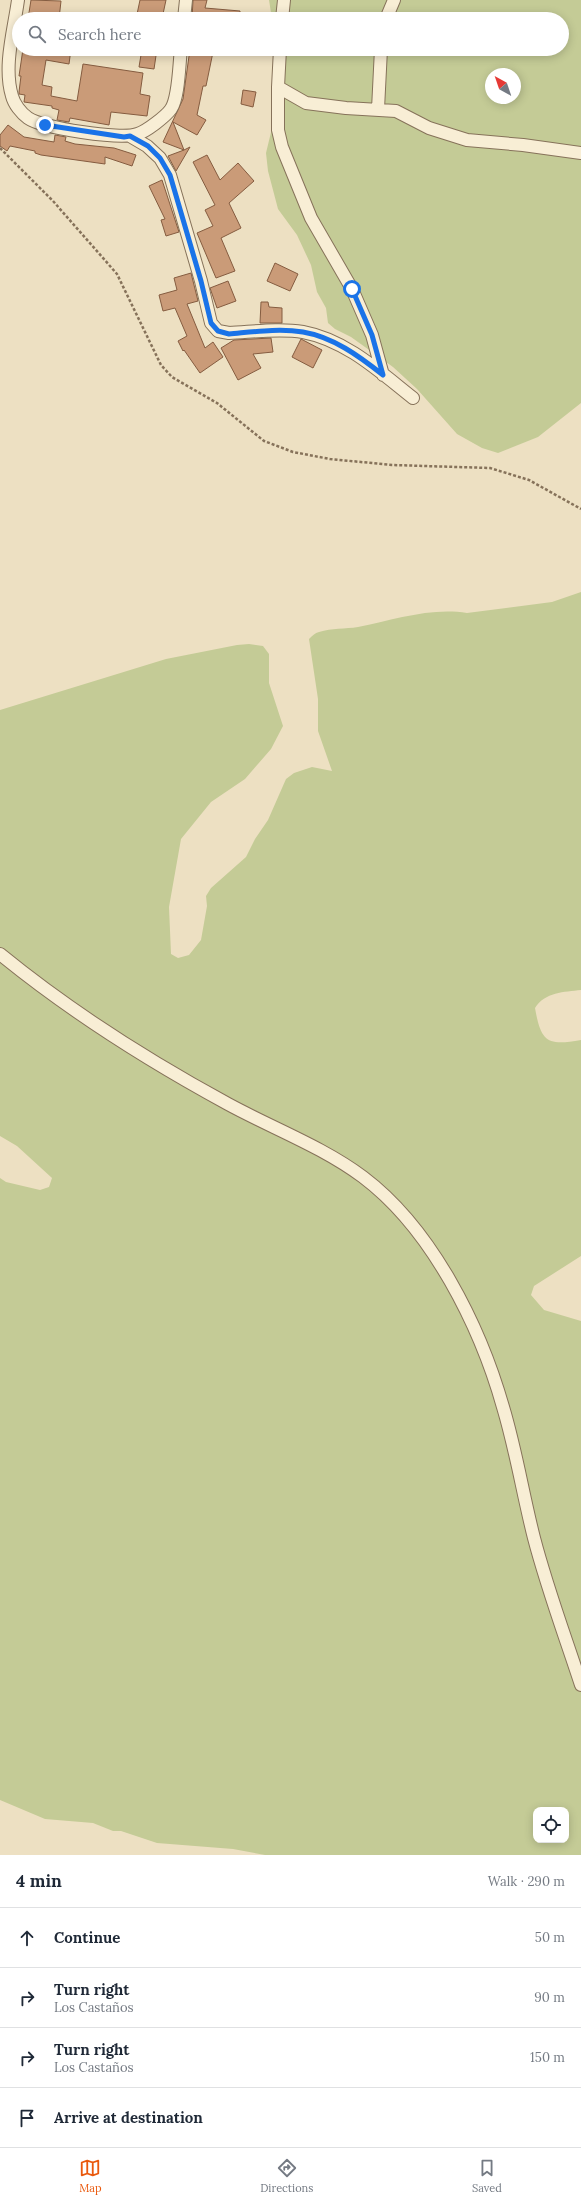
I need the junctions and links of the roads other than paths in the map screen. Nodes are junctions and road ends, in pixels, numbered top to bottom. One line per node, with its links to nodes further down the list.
1 (18, 0): 5 (street)
2 (186, 0): 6 (street)
3 (284, 0): 7 (street)
4 (394, 0): 8 (street)
5 (16, 12)
6 (185, 12)
7 (283, 12)
8 (389, 12)
9 (12, 39): 15 (street)
10 (179, 56): 15 (street)
11 (280, 56): 13 (street)
12 (381, 56): 14 (street)
13 (278, 87): 14 (street); 17 (street)
14 (378, 109): 16 (street)
15 (134, 135): 17 (street)
16 (581, 153)
17 (383, 375): 18 (street)
18 (413, 398)
19 (0, 954): 20 (street)
20 (581, 1685)

